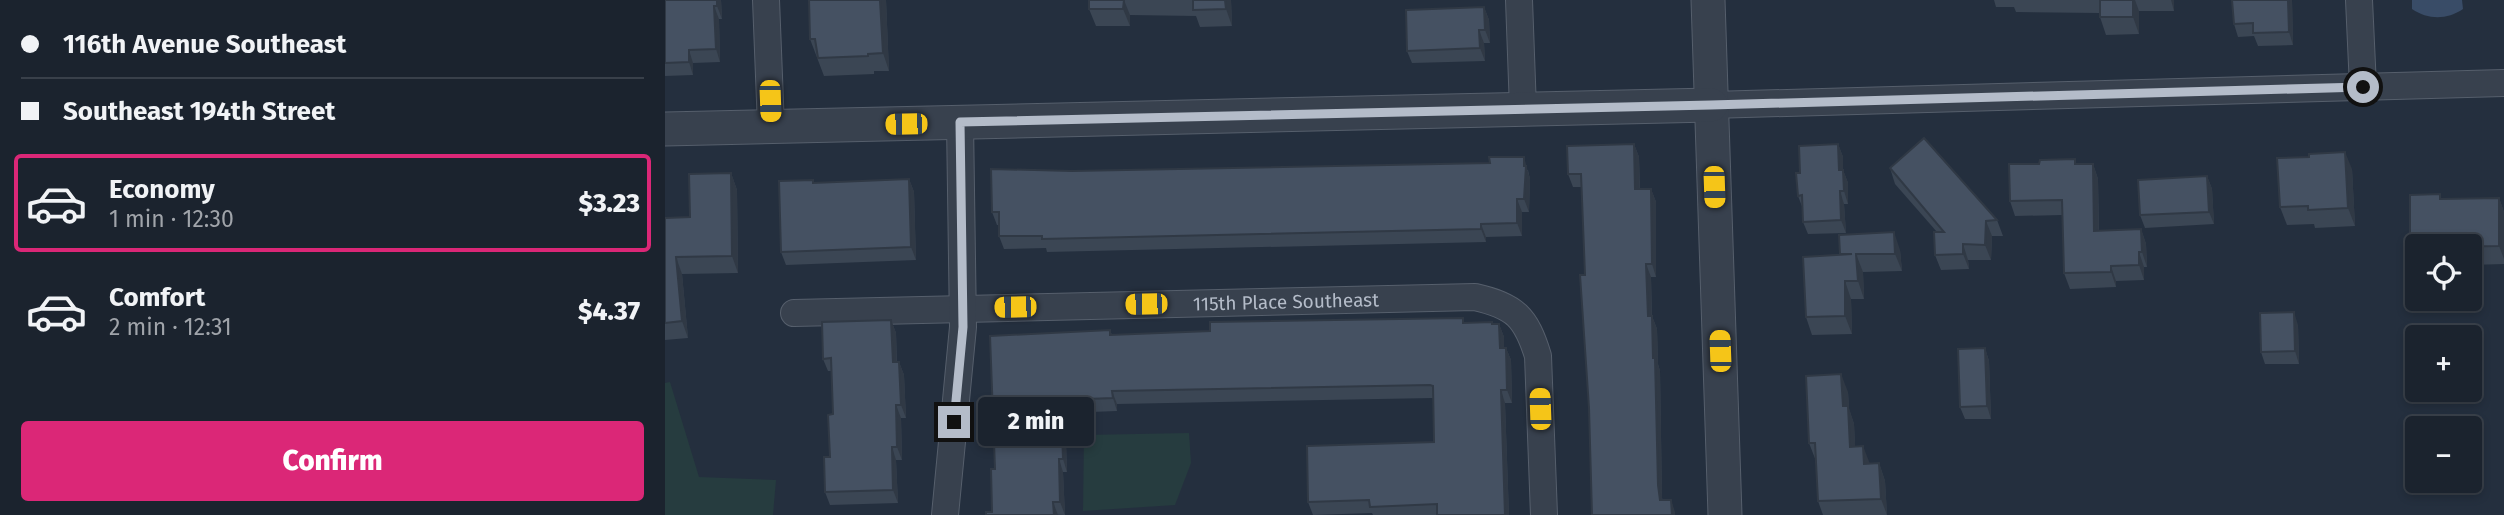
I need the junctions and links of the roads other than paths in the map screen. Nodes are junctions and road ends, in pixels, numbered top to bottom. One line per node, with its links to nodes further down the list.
1 (766, 0): 10 (street)
2 (1519, 0): 8 (street)
3 (1708, 0): 7 (street)
4 (2359, 0): 6 (street)
5 (2504, 83): 6 (street)
6 (2363, 87): 7 (street)
7 (1711, 105): 8 (street); 16 (street)
8 (1523, 109): 9 (street)
9 (960, 122): 10 (street); 12 (street)
10 (771, 127): 11 (street)
11 (665, 129)
12 (962, 308): 13 (street, 115th Place Southeast); 14 (street); 15 (street, 115th Place Southeast)
13 (794, 313)
14 (945, 515)
15 (1544, 515)
16 (1725, 515)

